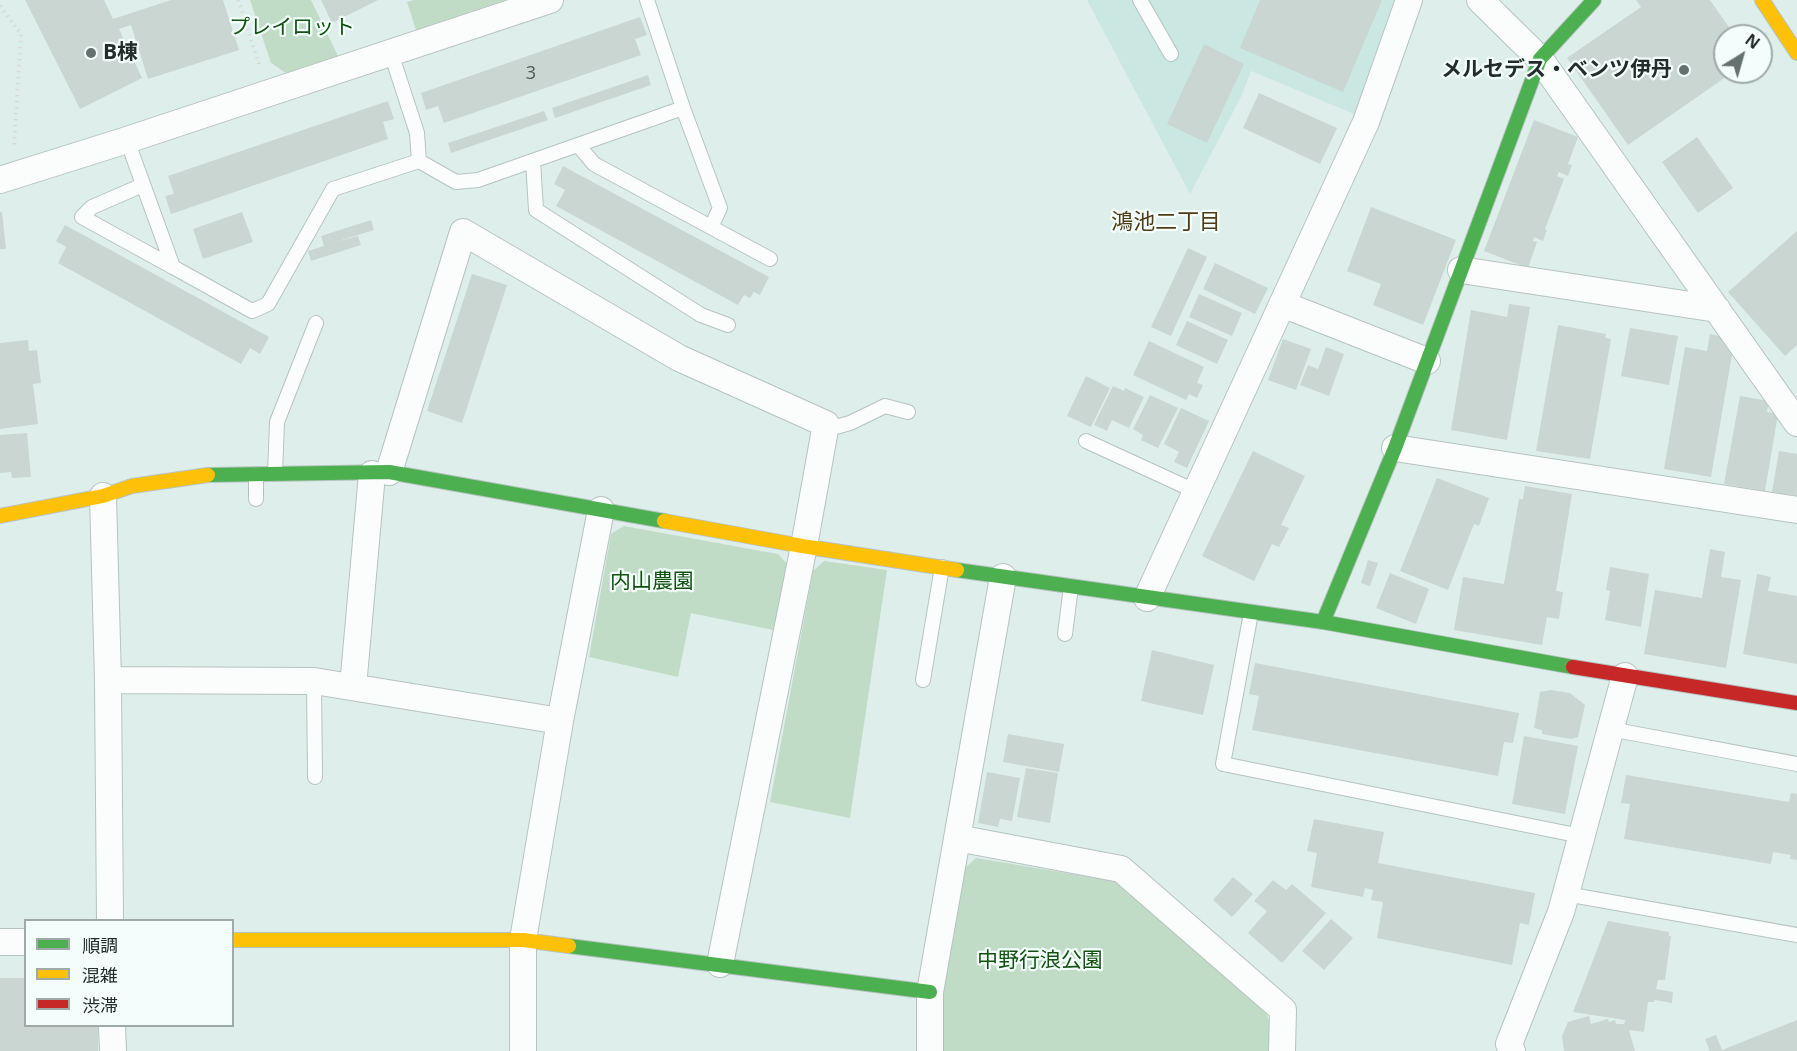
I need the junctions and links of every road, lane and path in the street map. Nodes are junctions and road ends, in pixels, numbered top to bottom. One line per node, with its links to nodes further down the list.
1 (238, 0): 14 (path)
2 (550, 0): 10 (street)
3 (647, 0): 15 (lane)
4 (1140, 0): 12 (lane)
5 (1409, 0): 26 (street)
6 (1480, 0): 13 (street)
7 (1594, 0): 13 (street)
8 (1762, 0): 11 (street)
9 (0, 6): 20 (path)
10 (391, 53): 14 (street); 18 (lane)
11 (1797, 53)
12 (1171, 54)
13 (1540, 59): 25 (street); 27 (street)
14 (269, 93): 16 (street)
15 (683, 108): 17 (lane); 22 (lane)
16 (127, 140): 20 (street); 21 (lane)
17 (578, 145): 19 (lane); 22 (lane)
18 (419, 161): 19 (lane); 24 (lane)
19 (533, 161): 29 (lane)
20 (6, 178)
21 (143, 186): 24 (lane); 24 (lane)
22 (711, 227): 23 (lane)
23 (770, 259)
24 (173, 267)
25 (1461, 270): 27 (street); 30 (street)
26 (1282, 304): 30 (street); 39 (street)
27 (1717, 309): 32 (street)
28 (316, 323): 38 (lane)
29 (728, 325)
30 (1427, 361): 35 (street)
31 (908, 412): 33 (lane)
32 (1797, 423)
33 (825, 430): 36 (street); 45 (street)
34 (1086, 441): 39 (lane)
35 (1395, 448): 43 (street); 51 (street)
36 (381, 473): 38 (street); 42 (street); 57 (street)
37 (256, 474): 38 (street); 40 (street); 41 (lane)
38 (275, 474)
39 (1196, 491): 49 (street)
40 (103, 496): 44 (street); 54 (street)
41 (256, 499)
42 (601, 510): 45 (street); 59 (street)
43 (1797, 510)
44 (0, 516)
45 (804, 546): 46 (street); 72 (street)
46 (942, 567): 47 (street); 55 (lane)
47 (1003, 577): 48 (street); 64 (street)
48 (1071, 587): 49 (street); 52 (lane)
49 (1147, 598): 50 (street)
50 (1251, 613): 51 (street); 63 (lane)
51 (1323, 622): 53 (street)
52 (1065, 634)
53 (1625, 676): 58 (street); 60 (street)
54 (108, 680): 56 (street); 66 (street)
55 (922, 680)
56 (314, 681): 57 (street); 62 (lane)
57 (353, 687): 59 (street)
58 (1797, 703)
59 (560, 721): 69 (street)
60 (1610, 729): 61 (lane); 63 (street)
61 (1797, 764)
62 (315, 777)
63 (1581, 836): 65 (street)
64 (957, 838): 73 (street); 78 (street)
65 (1566, 894): 67 (lane); 79 (street)
66 (110, 919)
67 (1797, 935)
68 (234, 940): 69 (street)
69 (522, 940): 72 (street); 76 (street)
70 (0, 942): 71 (street)
71 (24, 942)
72 (720, 964): 73 (street)
73 (930, 992): 77 (street)
74 (112, 1027): 75 (street)
75 (112, 1051)
76 (523, 1051)
77 (930, 1051)
78 (1282, 1051)
79 (1512, 1051)

